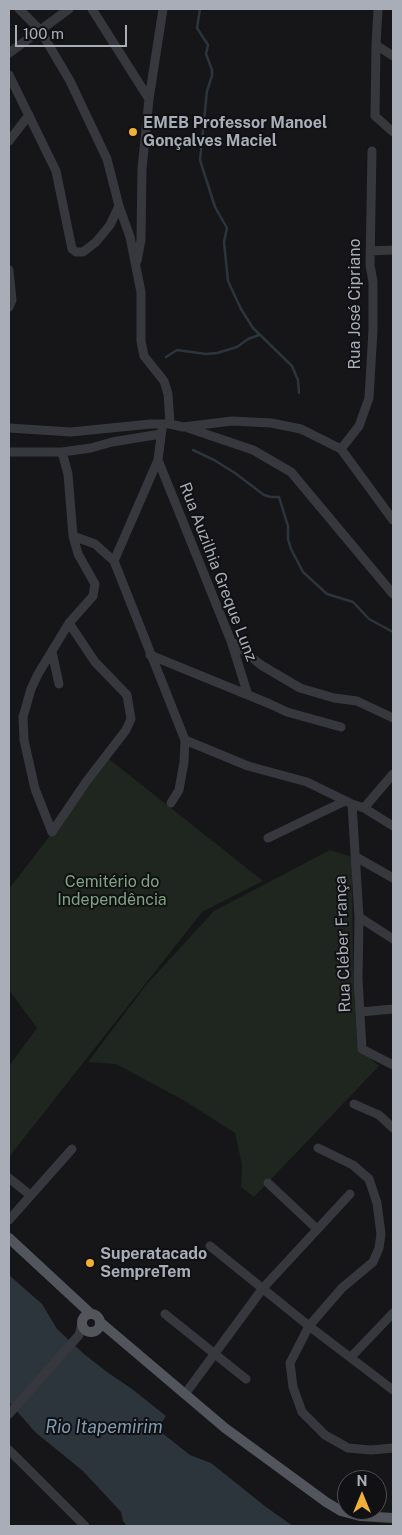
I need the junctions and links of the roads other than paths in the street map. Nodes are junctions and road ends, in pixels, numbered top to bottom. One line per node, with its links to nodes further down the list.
1 (19, 9): 6 (street)
2 (69, 9): 6 (street)
3 (92, 9): 11 (street)
4 (378, 9): 7 (street)
5 (161, 11): 11 (street)
6 (40, 30): 8 (street); 16 (street)
7 (376, 45): 9 (street); 13 (street)
8 (9, 52)
9 (393, 56)
10 (9, 76): 12 (street)
11 (149, 99): 19 (street)
12 (29, 115): 14 (street); 16 (street)
13 (393, 132)
14 (9, 141)
15 (372, 151): 17 (street, Rua José Cipriano)
16 (119, 206): 19 (street)
17 (370, 250): 18 (street); 26 (street, Rua José Cipriano)
18 (393, 250)
19 (136, 266): 22 (street)
20 (9, 270): 21 (street)
21 (9, 307)
22 (166, 424): 23 (street); 24 (street); 25 (street)
23 (183, 427): 26 (street); 33 (street)
24 (9, 428)
25 (161, 434): 28 (street); 29 (street)
26 (341, 449): 30 (street)
27 (9, 452): 28 (street)
28 (62, 452): 31 (street)
29 (158, 460): 32 (street); 35 (street, Rua Auzilhia Greque Lunz)
30 (393, 520)
31 (73, 536): 32 (street); 34 (street)
32 (114, 561): 37 (street)
33 (393, 594)
34 (69, 623): 36 (street); 36 (street)
35 (232, 641): 39 (street, Rua Auzilhia Greque Lunz); 40 (street)
36 (52, 652): 38 (street)
37 (150, 655): 39 (street); 42 (street)
38 (59, 684)
39 (248, 695): 41 (street)
40 (393, 718)
41 (341, 727)
42 (184, 740): 44 (street); 45 (street)
43 (393, 774): 46 (street)
44 (171, 803)
45 (348, 803): 46 (street); 48 (street); 49 (street, Rua Cléber França)
46 (364, 808): 47 (street)
47 (393, 826)
48 (268, 838)
49 (356, 857): 50 (street); 51 (street, Rua Cléber França)
50 (393, 878)
51 (359, 917): 52 (street); 54 (street, Rua Cléber França)
52 (393, 939)
53 (393, 1009): 54 (street)
54 (360, 1012): 55 (street, Rua Cléber França)
55 (393, 1065)
56 (354, 1104): 57 (street)
57 (393, 1128)
58 (318, 1148): 71 (street)
59 (72, 1149): 63 (street)
60 (9, 1178): 63 (street)
61 (268, 1183): 65 (street)
62 (350, 1194): 65 (street)
63 (30, 1195): 64 (street)
64 (9, 1220)
65 (317, 1229): 68 (street)
66 (9, 1238): 72 (main road)
67 (210, 1246): 68 (street)
68 (263, 1288): 71 (street); 73 (street)
69 (393, 1313): 74 (street)
70 (165, 1314): 73 (street)
71 (309, 1326): 74 (street); 81 (street)
72 (87, 1327): 79 (main road); 80 (street)
73 (215, 1353): 76 (street); 79 (street)
74 (350, 1358): 77 (street)
75 (393, 1377): 77 (street)
76 (246, 1379)
77 (386, 1384): 78 (street)
78 (393, 1390)
79 (185, 1394): 83 (main road)
80 (10, 1412)
81 (393, 1448)
82 (9, 1450): 84 (street)
83 (393, 1518)
84 (85, 1526)

